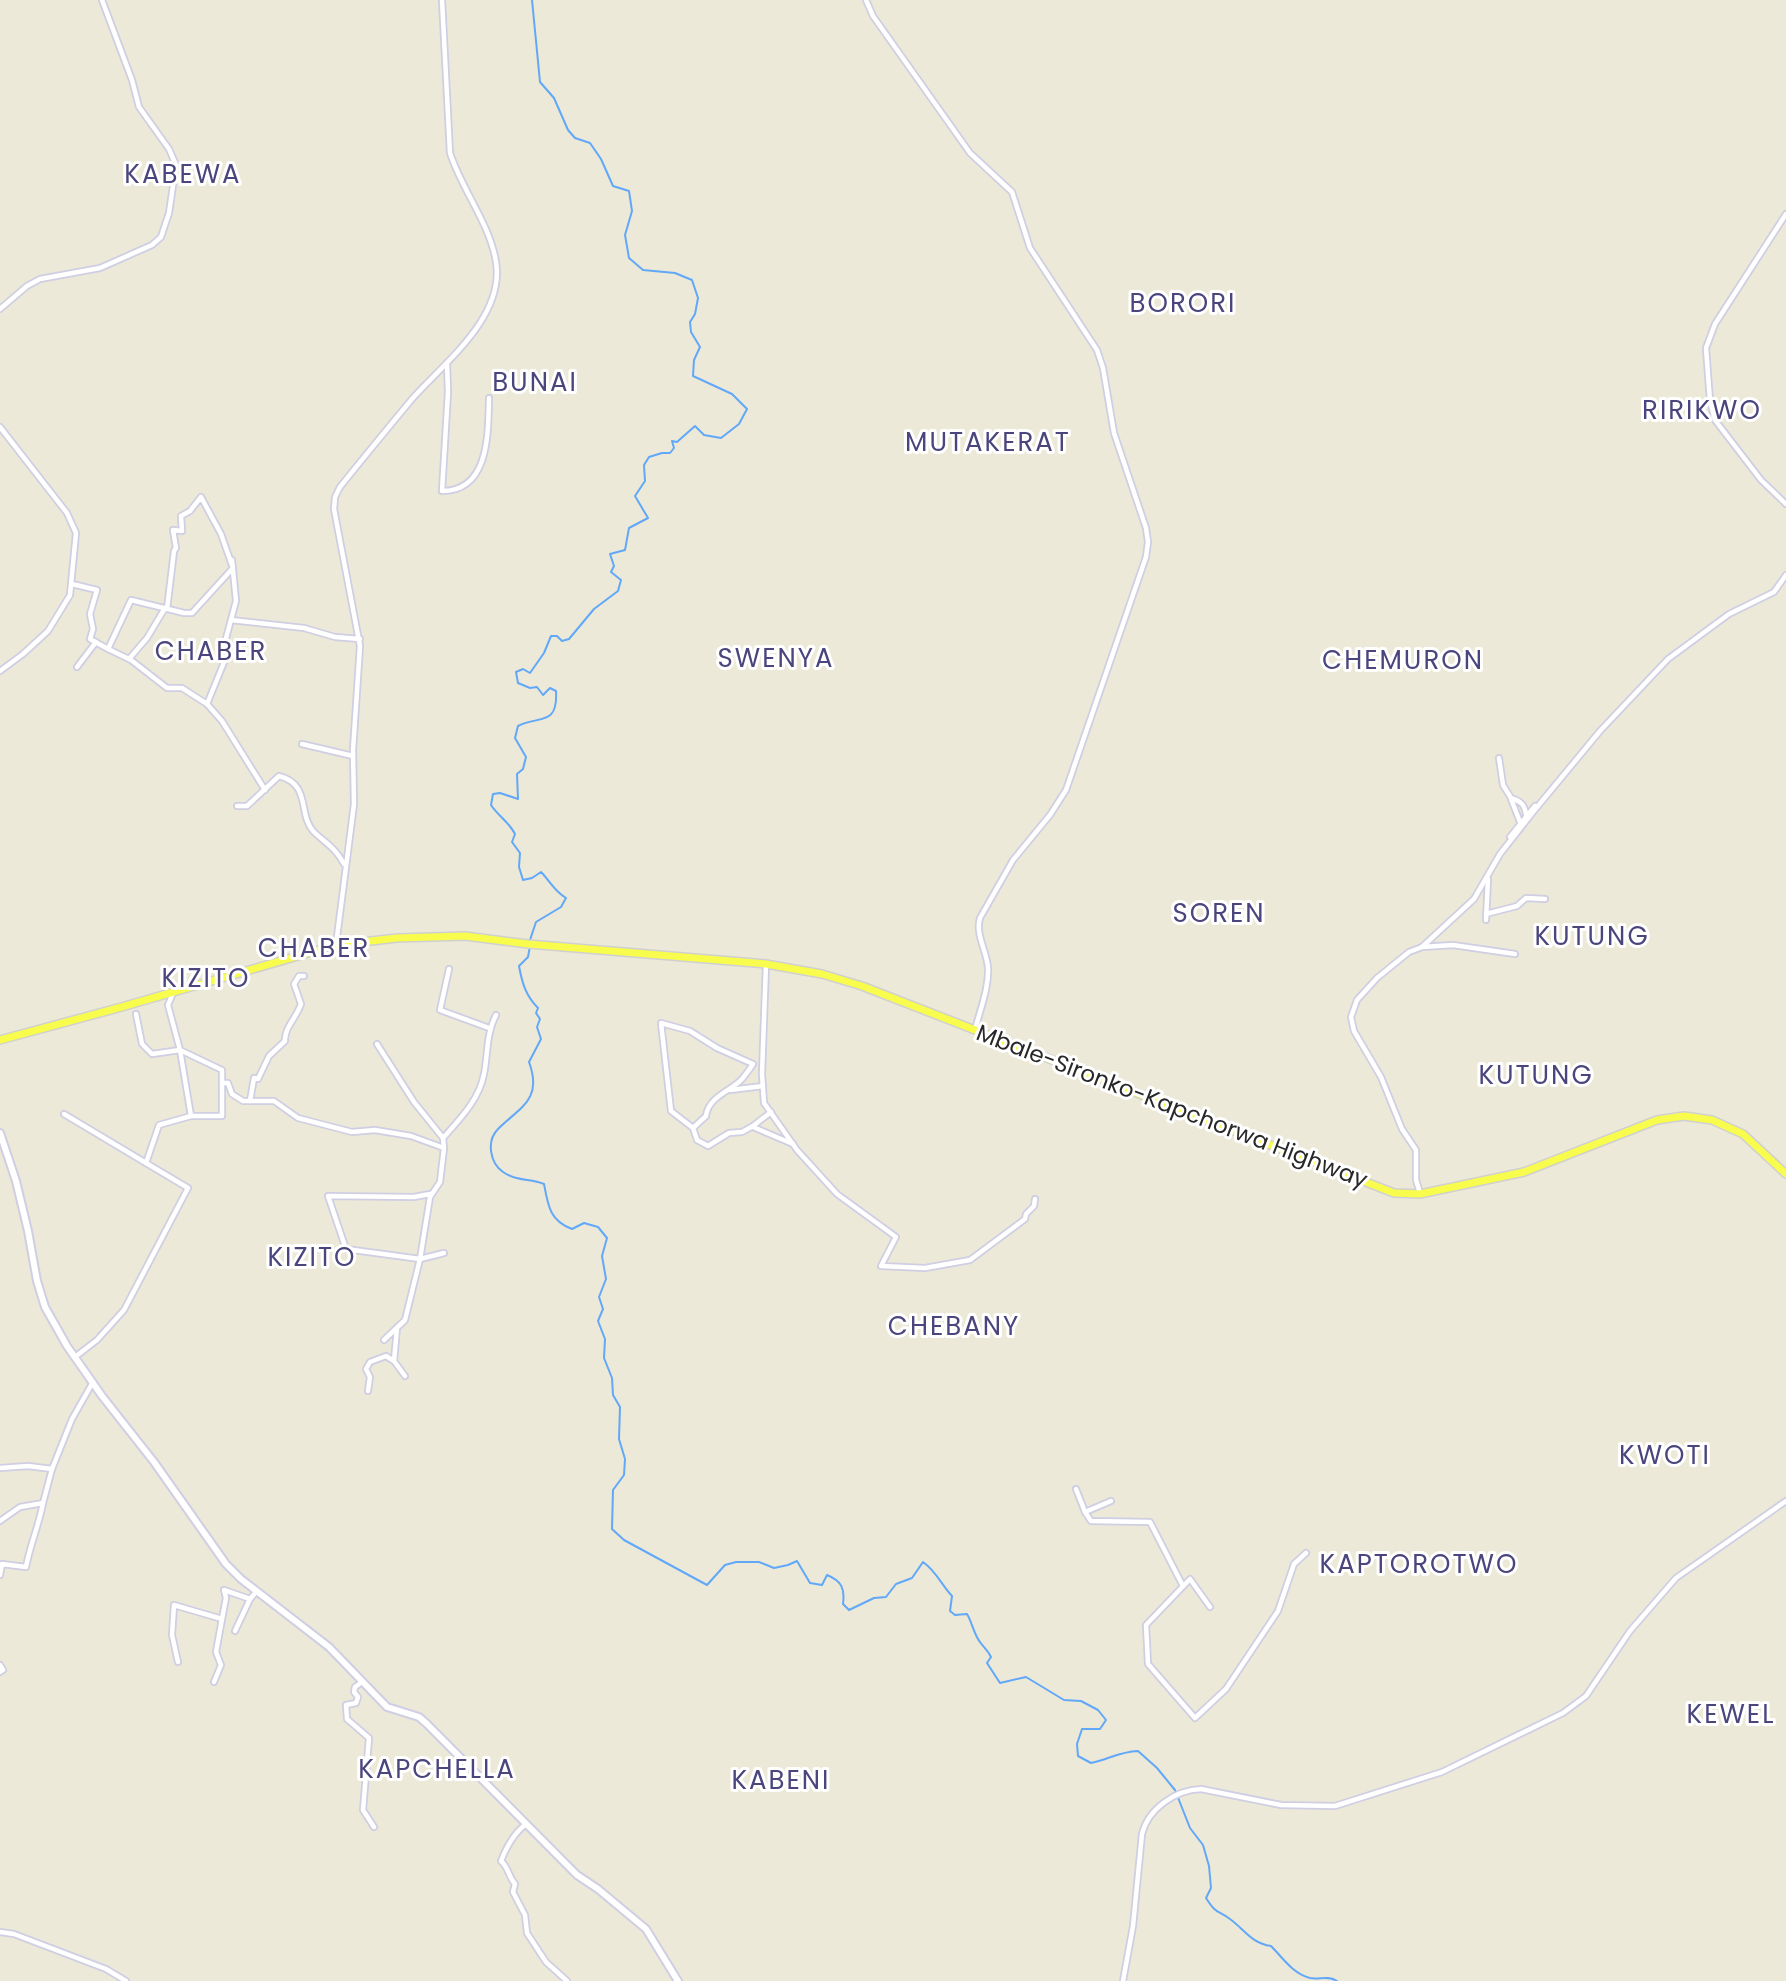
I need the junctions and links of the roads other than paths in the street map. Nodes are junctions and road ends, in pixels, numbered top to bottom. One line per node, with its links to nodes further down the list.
1 (102, 0): 5 (street)
2 (442, 0): 6 (street)
3 (866, 0): 47 (street)
4 (1786, 214): 9 (street)
5 (0, 309)
6 (447, 362): 7 (street); 18 (street)
7 (489, 398)
8 (0, 427): 13 (street)
9 (1786, 504)
10 (232, 560): 11 (street)
11 (233, 568): 16 (street); 16 (street); 17 (street)
12 (1786, 576): 14 (street)
13 (72, 584): 19 (street); 23 (street)
14 (1780, 584): 15 (street); 28 (street)
15 (1786, 590)
16 (166, 608): 20 (street); 21 (street)
17 (231, 620): 18 (street); 24 (street)
18 (360, 639): 26 (street)
19 (96, 642): 20 (street); 22 (street)
20 (108, 649): 21 (street)
21 (129, 659): 24 (street)
22 (77, 667)
23 (0, 671)
24 (207, 704): 29 (street)
25 (302, 744): 26 (street)
26 (353, 757): 34 (street)
27 (1499, 758): 30 (street)
28 (1553, 788): 32 (street); 35 (street)
29 (265, 790): 31 (street); 34 (street)
30 (1511, 798): 32 (street); 33 (street)
31 (237, 806)
32 (1526, 815): 33 (street)
33 (1520, 822): 35 (street)
34 (345, 864): 37 (street)
35 (1488, 875): 36 (street); 38 (street)
36 (1545, 899)
37 (336, 945): 40 (main road, Mbale-Sironko-Kapchorwa Highway); 43 (main road, Mbale-Sironko-Kapchorwa Highway)
38 (1422, 947): 39 (street); 67 (street)
39 (1515, 954)
40 (766, 964): 47 (main road, Mbale-Sironko-Kapchorwa Highway); 52 (street)
41 (449, 969): 46 (street)
42 (304, 976): 54 (street)
43 (174, 992): 48 (main road, Mbale-Sironko-Kapchorwa Highway); 50 (street)
44 (136, 1014): 50 (street)
45 (496, 1015): 46 (street)
46 (489, 1028): 61 (street)
47 (975, 1030): 67 (main road, Mbale-Sironko-Kapchorwa Highway)
48 (0, 1040)
49 (377, 1044): 61 (street)
50 (180, 1050): 51 (street); 57 (street)
51 (222, 1083): 54 (street); 57 (street)
52 (764, 1086): 53 (street); 55 (street)
53 (729, 1090): 59 (street); 59 (street)
54 (250, 1101): 63 (street)
55 (771, 1112): 58 (street); 62 (street)
56 (64, 1114): 64 (street)
57 (191, 1116): 64 (street)
58 (752, 1127): 59 (street); 62 (street)
59 (693, 1128)
60 (0, 1133): 73 (street)
61 (443, 1138): 63 (street)
62 (794, 1145): 68 (street)
63 (444, 1147): 66 (street)
64 (146, 1163): 73 (street)
65 (1786, 1174): 67 (main road, Mbale-Sironko-Kapchorwa Highway)
66 (431, 1194): 70 (street); 70 (street)
67 (1420, 1194)
68 (1035, 1199)
69 (444, 1253): 70 (street)
70 (420, 1259): 71 (street)
71 (398, 1327): 72 (street); 74 (street)
72 (384, 1340)
73 (75, 1357): 76 (street)
74 (394, 1361): 75 (street); 77 (street)
75 (405, 1376)
76 (93, 1382): 79 (street); 89 (street)
77 (368, 1391)
78 (0, 1468): 79 (street)
79 (52, 1469): 83 (street)
80 (1076, 1489): 84 (street)
81 (1111, 1501): 84 (street)
82 (1786, 1501): 105 (street)
83 (43, 1503): 85 (street); 87 (street)
84 (1085, 1511): 88 (street)
85 (0, 1521)
86 (1306, 1553): 88 (street)
87 (0, 1576)
88 (1183, 1586): 91 (street)
89 (257, 1591): 90 (street); 98 (street)
90 (250, 1599): 92 (street); 93 (street)
91 (1210, 1606)
92 (222, 1619): 94 (street); 97 (street)
93 (235, 1631)
94 (178, 1662)
95 (0, 1665): 96 (street)
96 (0, 1672)
97 (214, 1682)
98 (362, 1682): 99 (street); 100 (street)
99 (526, 1824): 103 (street); 104 (street)
100 (374, 1827)
101 (0, 1932): 102 (street)
102 (126, 1981)
103 (567, 1981)
104 (678, 1981)
105 (1123, 1981)

